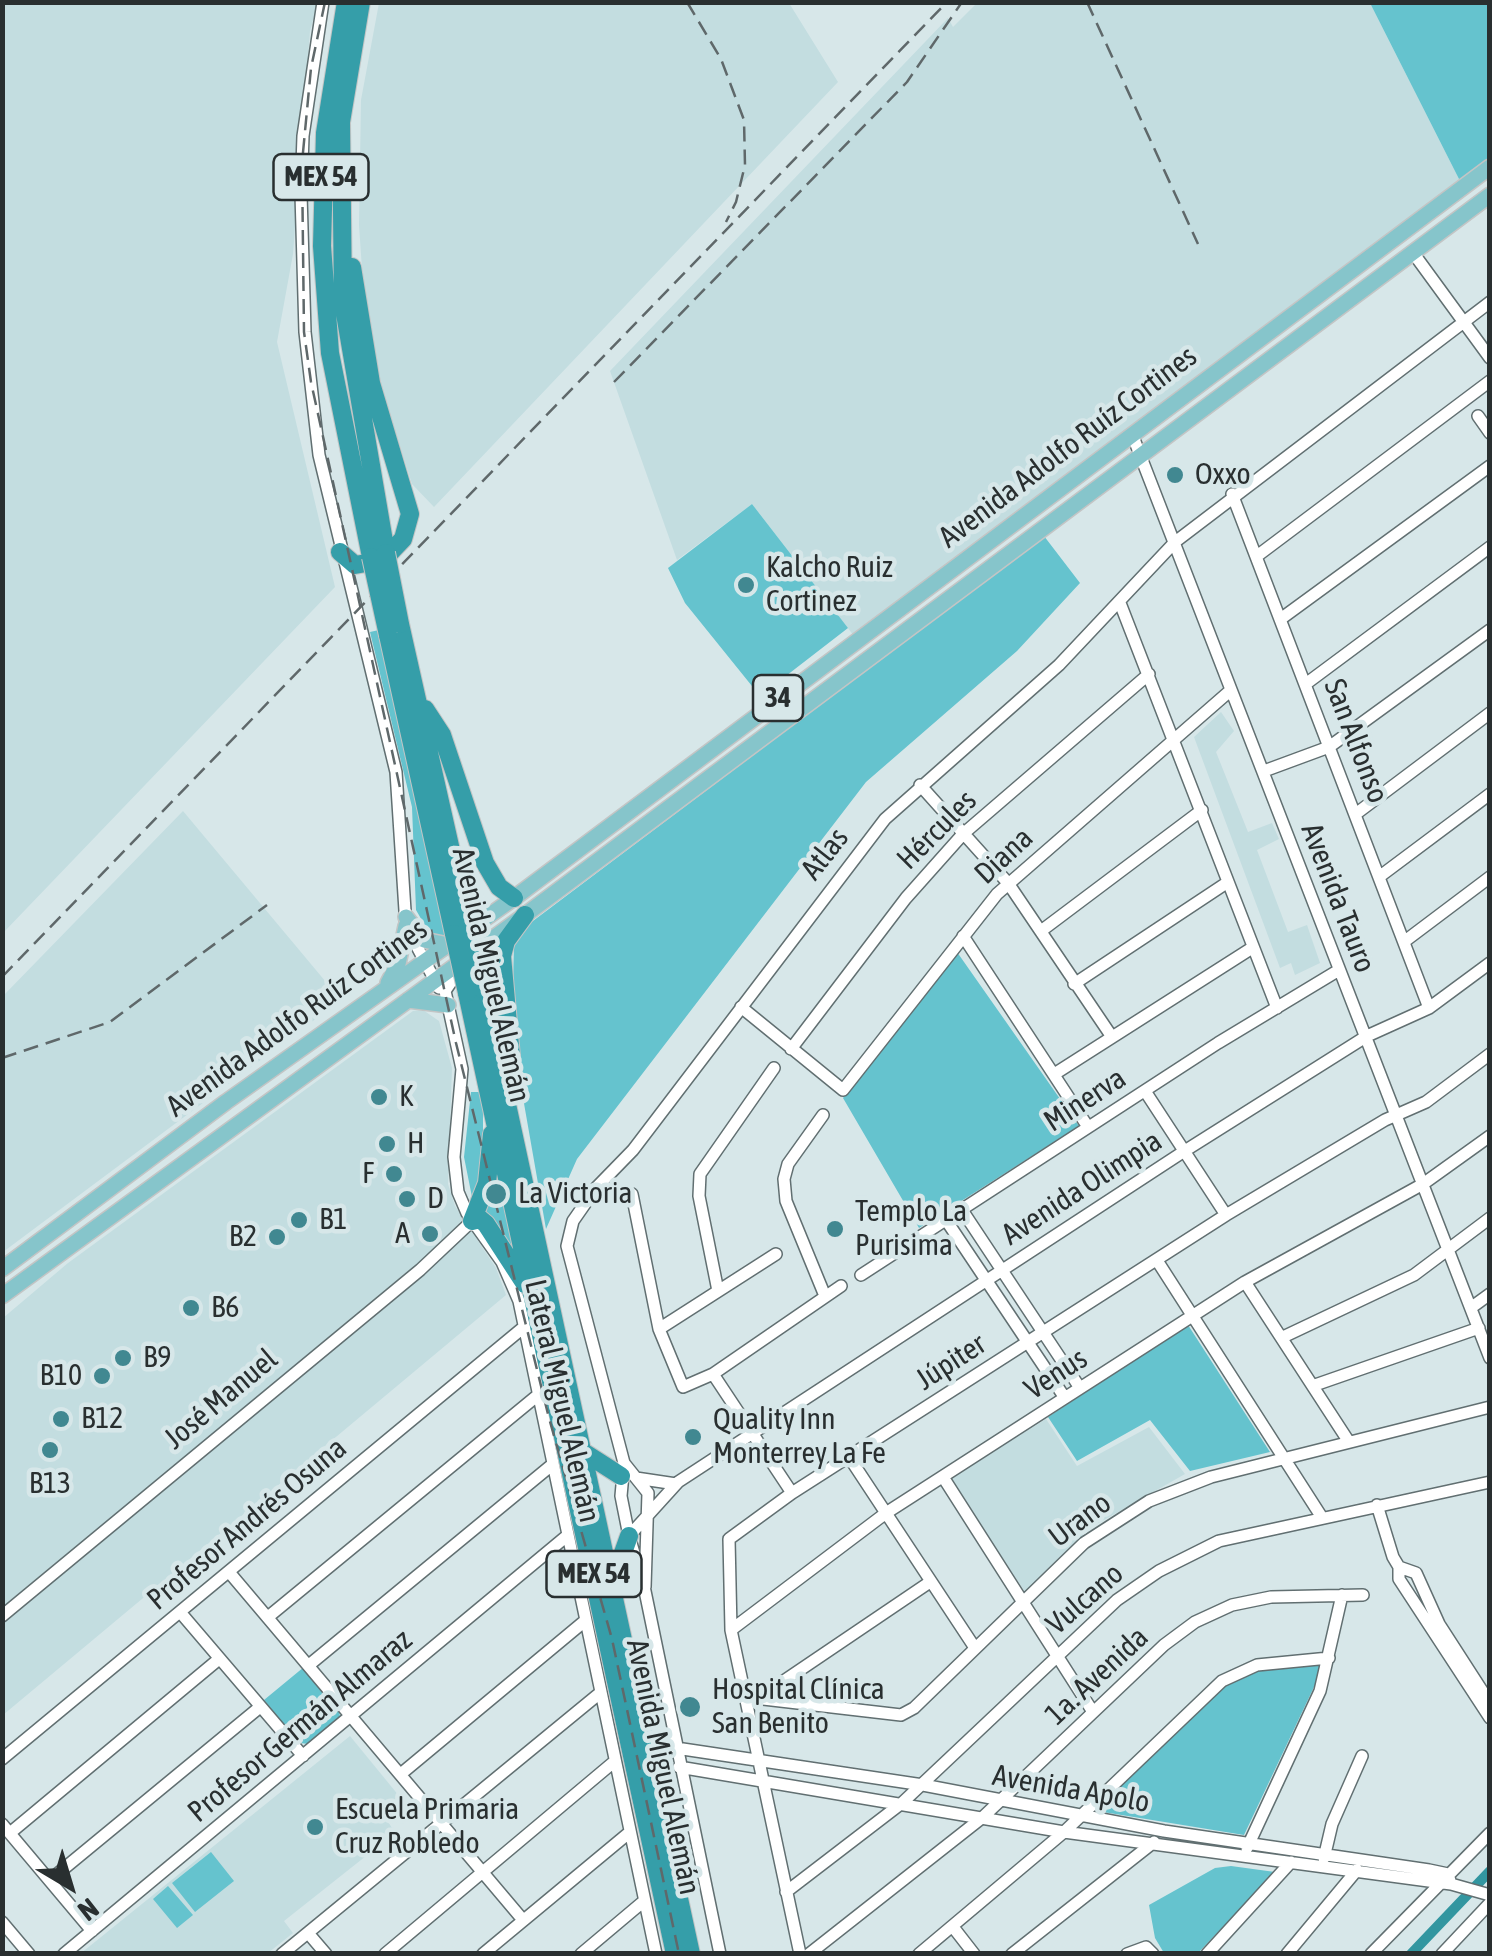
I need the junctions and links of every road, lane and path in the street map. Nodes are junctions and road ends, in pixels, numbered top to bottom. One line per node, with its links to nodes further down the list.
1 (323, 2): 20 (street)
2 (346, 2): 21 (highway, Avenida Miguel Alemán / MEX 54)
3 (361, 2): 5 (highway, Avenida Miguel Alemán / MEX 54)
4 (1490, 166): 14 (main road, Avenida Adolfo Ruíz Cortines / 34)
5 (340, 194): 20 (highway); 21 (highway, Avenida Miguel Alemán / MEX 54)
6 (1490, 196): 7 (main road, Avenida Adolfo Ruíz Cortines / 34)
7 (1414, 254): 9 (street); 15 (main road, Avenida Adolfo Ruíz Cortines / 34)
8 (1490, 302): 9 (street, Atlas)
9 (1463, 322): 10 (street); 17 (street, Atlas)
10 (1490, 358)
11 (1490, 381): 22 (street)
12 (1478, 416): 13 (street)
13 (1490, 433)
14 (1132, 434): 15 (street, Avenida Tauro); 44 (main road, Avenida Adolfo Ruíz Cortines / 34)
15 (1140, 456): 18 (street, Avenida Tauro); 45 (main road, Avenida Adolfo Ruíz Cortines / 34)
16 (1490, 466): 24 (street)
17 (1232, 494): 18 (street, Atlas); 22 (street, San Alfonso)
18 (1175, 542): 23 (street, Atlas); 29 (street, Avenida Tauro)
19 (1490, 547): 28 (street)
20 (340, 552): 46 (street)
21 (379, 555): 25 (highway, Avenida Miguel Alemán / MEX 54, bridge)
22 (1257, 556): 24 (street, San Alfonso)
23 (1120, 603): 27 (street); 35 (street, Atlas)
24 (1282, 618): 28 (street, San Alfonso)
25 (394, 630): 30 (highway, Avenida Miguel Alemán / MEX 54); 48 (highway, Avenida Miguel Alemán / MEX 54)
26 (1490, 630): 33 (street)
27 (1148, 674): 32 (street); 39 (street, Hércules)
28 (1307, 683): 33 (street, San Alfonso)
29 (1231, 690): 32 (street, Diana); 34 (street, Avenida Tauro)
30 (419, 700): 44 (highway); 48 (highway, Avenida Miguel Alemán / MEX 54)
31 (1490, 713): 38 (street)
32 (1173, 740): 37 (street); 43 (street, Diana)
33 (1329, 748): 34 (street); 38 (street, San Alfonso)
34 (1264, 771): 55 (street, Avenida Tauro)
35 (920, 785): 39 (street); 62 (street, Atlas)
36 (1490, 794): 40 (street)
37 (1202, 810): 42 (street); 47 (street)
38 (1358, 814): 40 (street, San Alfonso)
39 (963, 834): 43 (street); 67 (street, Hércules)
40 (1379, 877): 50 (street, San Alfonso)
41 (1490, 877): 50 (street)
42 (1228, 882): 51 (street); 57 (street)
43 (1008, 883): 47 (street); 49 (street, Diana)
44 (514, 898): 48 (main road, Avenida Adolfo Ruíz Cortines / 34)
45 (526, 915): 54 (highway); 56 (main road, Avenida Adolfo Ruíz Cortines / 34)
46 (406, 921): 48 (main road); 52 (street, Lateral Miguel Alemán); 58 (main road)
47 (1041, 931): 57 (street)
48 (457, 935): 52 (main road, Avenida Adolfo Ruíz Cortines / 34); 59 (highway, Avenida Miguel Alemán / MEX 54, bridge)
49 (963, 936): 67 (street, Diana); 70 (street)
50 (1405, 941): 64 (street, San Alfonso)
51 (1252, 948): 63 (street); 66 (street)
52 (423, 962): 56 (street, Lateral Miguel Alemán); 58 (main road, Avenida Adolfo Ruíz Cortines / 34)
53 (1490, 963): 64 (street, Avenida Olimpia)
54 (502, 968): 61 (street); 71 (highway)
55 (1339, 970): 63 (street, Minerva); 65 (street, Avenida Tauro)
56 (435, 980): 60 (main road, Avenida Adolfo Ruíz Cortines / 34); 61 (street, Lateral Miguel Alemán)
57 (1074, 984): 66 (street)
58 (383, 990): 89 (main road, Avenida Adolfo Ruíz Cortines / 34)
59 (474, 991): 71 (highway, Avenida Miguel Alemán / MEX 54); 73 (highway, Avenida Miguel Alemán / MEX 54)
60 (404, 1002): 61 (main road); 97 (main road, Avenida Adolfo Ruíz Cortines / 34)
61 (448, 1005): 85 (street, Lateral Miguel Alemán)
62 (741, 1008): 67 (street); 121 (street, Atlas)
63 (1277, 1008): 72 (street, Minerva)
64 (1429, 1008): 65 (street, Avenida Olimpia)
65 (1366, 1036): 75 (street, Avenida Tauro); 78 (street, Avenida Olimpia)
66 (1112, 1037): 70 (street)
67 (791, 1048)
68 (1490, 1054): 75 (street, Júpiter)
69 (774, 1068): 95 (street)
70 (1056, 1073): 76 (street)
71 (505, 1085): 117 (highway, Avenida Miguel Alemán / MEX 54)
72 (1145, 1091): 76 (street, Minerva); 78 (street)
73 (493, 1108): 85 (highway); 100 (highway, Avenida Miguel Alemán / MEX 54)
74 (822, 1115): 98 (street)
75 (1396, 1117): 79 (street, Avenida Tauro); 82 (street, Júpiter)
76 (1088, 1127): 81 (street, Minerva)
77 (1490, 1136): 79 (street, Venus)
78 (1183, 1152): 82 (street); 90 (street, Avenida Olimpia)
79 (1422, 1184): 86 (street, Avenida Tauro); 93 (street, Venus)
80 (632, 1194): 103 (street)
81 (962, 1210): 84 (street, Minerva); 90 (street)
82 (1226, 1215): 88 (street, Júpiter)
83 (1490, 1218): 86 (street)
84 (946, 1220): 91 (street, Minerva); 92 (street)
85 (472, 1222): 100 (highway); 102 (street, Lateral Miguel Alemán); 141 (street, José Manuel)
86 (1448, 1251): 99 (street, Avenida Tauro); 106 (street)
87 (776, 1254): 95 (street)
88 (1158, 1262): 101 (street); 105 (street, Júpiter)
89 (2, 1268)
90 (1003, 1270): 92 (street, Avenida Olimpia); 105 (street)
91 (860, 1275)
92 (987, 1280): 107 (street); 115 (street, Avenida Olimpia)
93 (1245, 1282): 101 (street, Venus); 106 (street)
94 (841, 1286): 98 (street)
95 (718, 1291): 103 (street)
96 (1490, 1294): 99 (street)
97 (2, 1296)
98 (826, 1296): 109 (street)
99 (1472, 1307): 104 (street, Avenida Tauro)
100 (537, 1308): 205 (highway, Avenida Miguel Alemán / MEX 54)
101 (1190, 1317): 111 (street, Venus); 119 (street)
102 (524, 1327): 112 (street, Lateral Miguel Alemán); 133 (street, Profesor Andrés Osuna)
103 (660, 1328): 109 (street)
104 (1479, 1328): 108 (street, Avenida Tauro); 110 (street)
105 (1044, 1334): 107 (street, Júpiter); 111 (street)
106 (1283, 1337): 110 (street)
107 (1028, 1343): 113 (street); 118 (street, Júpiter)
108 (1490, 1358)
109 (713, 1374): 115 (street)
110 (1315, 1385): 116 (street)
111 (1080, 1388): 113 (street, Venus)
112 (538, 1395): 120 (street, Lateral Miguel Alemán); 142 (street)
113 (1065, 1398): 122 (street, Venus)
114 (1490, 1407): 116 (street, Urano)
115 (751, 1434): 124 (street, Avenida Olimpia); 125 (street)
116 (1349, 1442): 119 (street, Urano)
117 (585, 1453): 121 (highway); 135 (highway, Avenida Miguel Alemán / MEX 54)
118 (849, 1457): 125 (street, Júpiter); 128 (street)
119 (1285, 1460): 129 (street); 139 (street, Urano)
120 (553, 1464): 130 (street, Lateral Miguel Alemán); 149 (street)
121 (628, 1472): 124 (street); 127 (street, Avenida Miguel Alemán); 131 (street, Avenida Miguel Alemán)
122 (943, 1477): 128 (street, Venus); 139 (street)
123 (1490, 1482): 126 (street, Vulcano)
124 (676, 1484): 127 (street, Avenida Olimpia)
125 (792, 1493): 144 (street, Júpiter)
126 (1377, 1506): 129 (street, Vulcano); 132 (street)
127 (650, 1510): 131 (street, Avenida Olimpia); 136 (street, Avenida Miguel Alemán)
128 (886, 1512): 134 (street); 144 (street, Venus)
129 (1321, 1516): 146 (street, Vulcano)
130 (568, 1535): 143 (street, Lateral Miguel Alemán); 156 (street, Profesor Germán Almaraz)
131 (629, 1536): 135 (highway); 136 (street, Avenida Miguel Alemán)
132 (1400, 1567): 153 (street); 157 (street)
133 (229, 1572): 140 (street, Profesor Andrés Osuna); 142 (street)
134 (930, 1582): 145 (street); 152 (street)
135 (612, 1583): 206 (highway, Avenida Miguel Alemán / MEX 54)
136 (645, 1591): 158 (street, Avenida Miguel Alemán)
137 (1342, 1594): 138 (street, 1a. Avenida); 147 (street); 155 (street, 1a. Avenida)
138 (1363, 1595)
139 (1022, 1602): 145 (street, Urano); 146 (street)
140 (180, 1612): 148 (street); 161 (street, Profesor Andrés Osuna)
141 (2, 1616)
142 (268, 1618): 149 (street)
143 (586, 1620): 150 (street, Lateral Miguel Alemán); 165 (street)
144 (731, 1630): 151 (street, Júpiter)
145 (974, 1648): 152 (street, Urano)
146 (1057, 1658): 155 (street); 167 (street, Vulcano)
147 (1329, 1658): 170 (street); 179 (street)
148 (219, 1659): 154 (street); 173 (street)
149 (309, 1665): 156 (street)
150 (600, 1693): 162 (street, Lateral Miguel Alemán); 172 (street)
151 (746, 1697): 152 (street, Urano); 163 (street, Júpiter)
152 (760, 1697)
153 (1490, 1703)
154 (260, 1707): 159 (street); 185 (street)
155 (1093, 1712): 168 (street, 1a. Avenida)
156 (353, 1715): 159 (street, Profesor Germán Almaraz); 165 (street)
157 (1490, 1718)
158 (676, 1748): 163 (street, Avenida Apolo); 164 (street, Avenida Miguel Alemán)
159 (303, 1756): 194 (street, Profesor Germán Almaraz)
160 (1362, 1756): 180 (street)
161 (2, 1759)
162 (615, 1761): 175 (street, Lateral Miguel Alemán); 183 (street)
163 (759, 1761): 166 (street, Júpiter); 167 (street, Avenida Apolo)
164 (679, 1767): 166 (street, Avenida Apolo); 207 (street, Avenida Miguel Alemán)
165 (402, 1774): 172 (street)
166 (764, 1781): 169 (street, Avenida Apolo); 188 (street, Júpiter)
167 (923, 1785): 168 (street, Avenida Apolo); 169 (street, Vulcano)
168 (1001, 1802): 170 (street, Avenida Apolo); 171 (street, 1a. Avenida)
169 (902, 1803): 171 (street, Avenida Apolo); 188 (street, Vulcano)
170 (1082, 1815): 174 (street, Avenida Apolo); 176 (street)
171 (983, 1817): 176 (street, Avenida Apolo); 209 (street, 1a. Avenida)
172 (441, 1822): 183 (street); 195 (street)
173 (6, 1828): 185 (street)
174 (1164, 1831): 178 (street); 179 (street, Avenida Apolo)
175 (630, 1832): 190 (street, Lateral Miguel Alemán); 191 (street)
176 (1064, 1832): 178 (street, Avenida Apolo); 193 (street)
177 (1490, 1834): 186 (street)
178 (1152, 1845): 179 (street, Avenida Apolo); 212 (street)
179 (1246, 1850): 180 (street, Avenida Apolo); 182 (street, Avenida Apolo)
180 (1324, 1860): 181 (street, Avenida Apolo); 182 (street, Avenida Apolo); 184 (street, Avenida Apolo)
181 (1366, 1860): 184 (street); 186 (street, Avenida Apolo)
182 (1291, 1862): 214 (street)
183 (482, 1872): 191 (street); 201 (street)
184 (1356, 1872): 187 (street, Avenida Apolo); 215 (street)
185 (50, 1880): 194 (street)
186 (1452, 1881): 187 (street); 189 (street, Avenida Apolo)
187 (1437, 1885): 216 (street)
188 (786, 1892): 208 (street, Júpiter)
189 (1487, 1897): 217 (street)
190 (644, 1901): 203 (street); 204 (street, Lateral Miguel Alemán)
191 (523, 1920): 202 (street)
192 (3, 1923): 197 (street)
193 (953, 1927): 210 (street); 211 (street)
194 (92, 1931): 198 (street, Profesor Germán Almaraz)
195 (308, 1932): 199 (street); 200 (street)
196 (1150, 1950): 213 (street)
197 (30, 1954)
198 (64, 1954)
199 (282, 1954)
200 (326, 1954)
201 (385, 1954)
202 (483, 1954)
203 (581, 1954)
204 (656, 1954)
205 (675, 1954)
206 (691, 1954)
207 (720, 1954)
208 (800, 1954)
209 (809, 1954)
210 (919, 1954)
211 (974, 1954)
212 (1012, 1954)
213 (1127, 1954)
214 (1207, 1954)
215 (1286, 1954)
216 (1371, 1954)
217 (1442, 1954)

